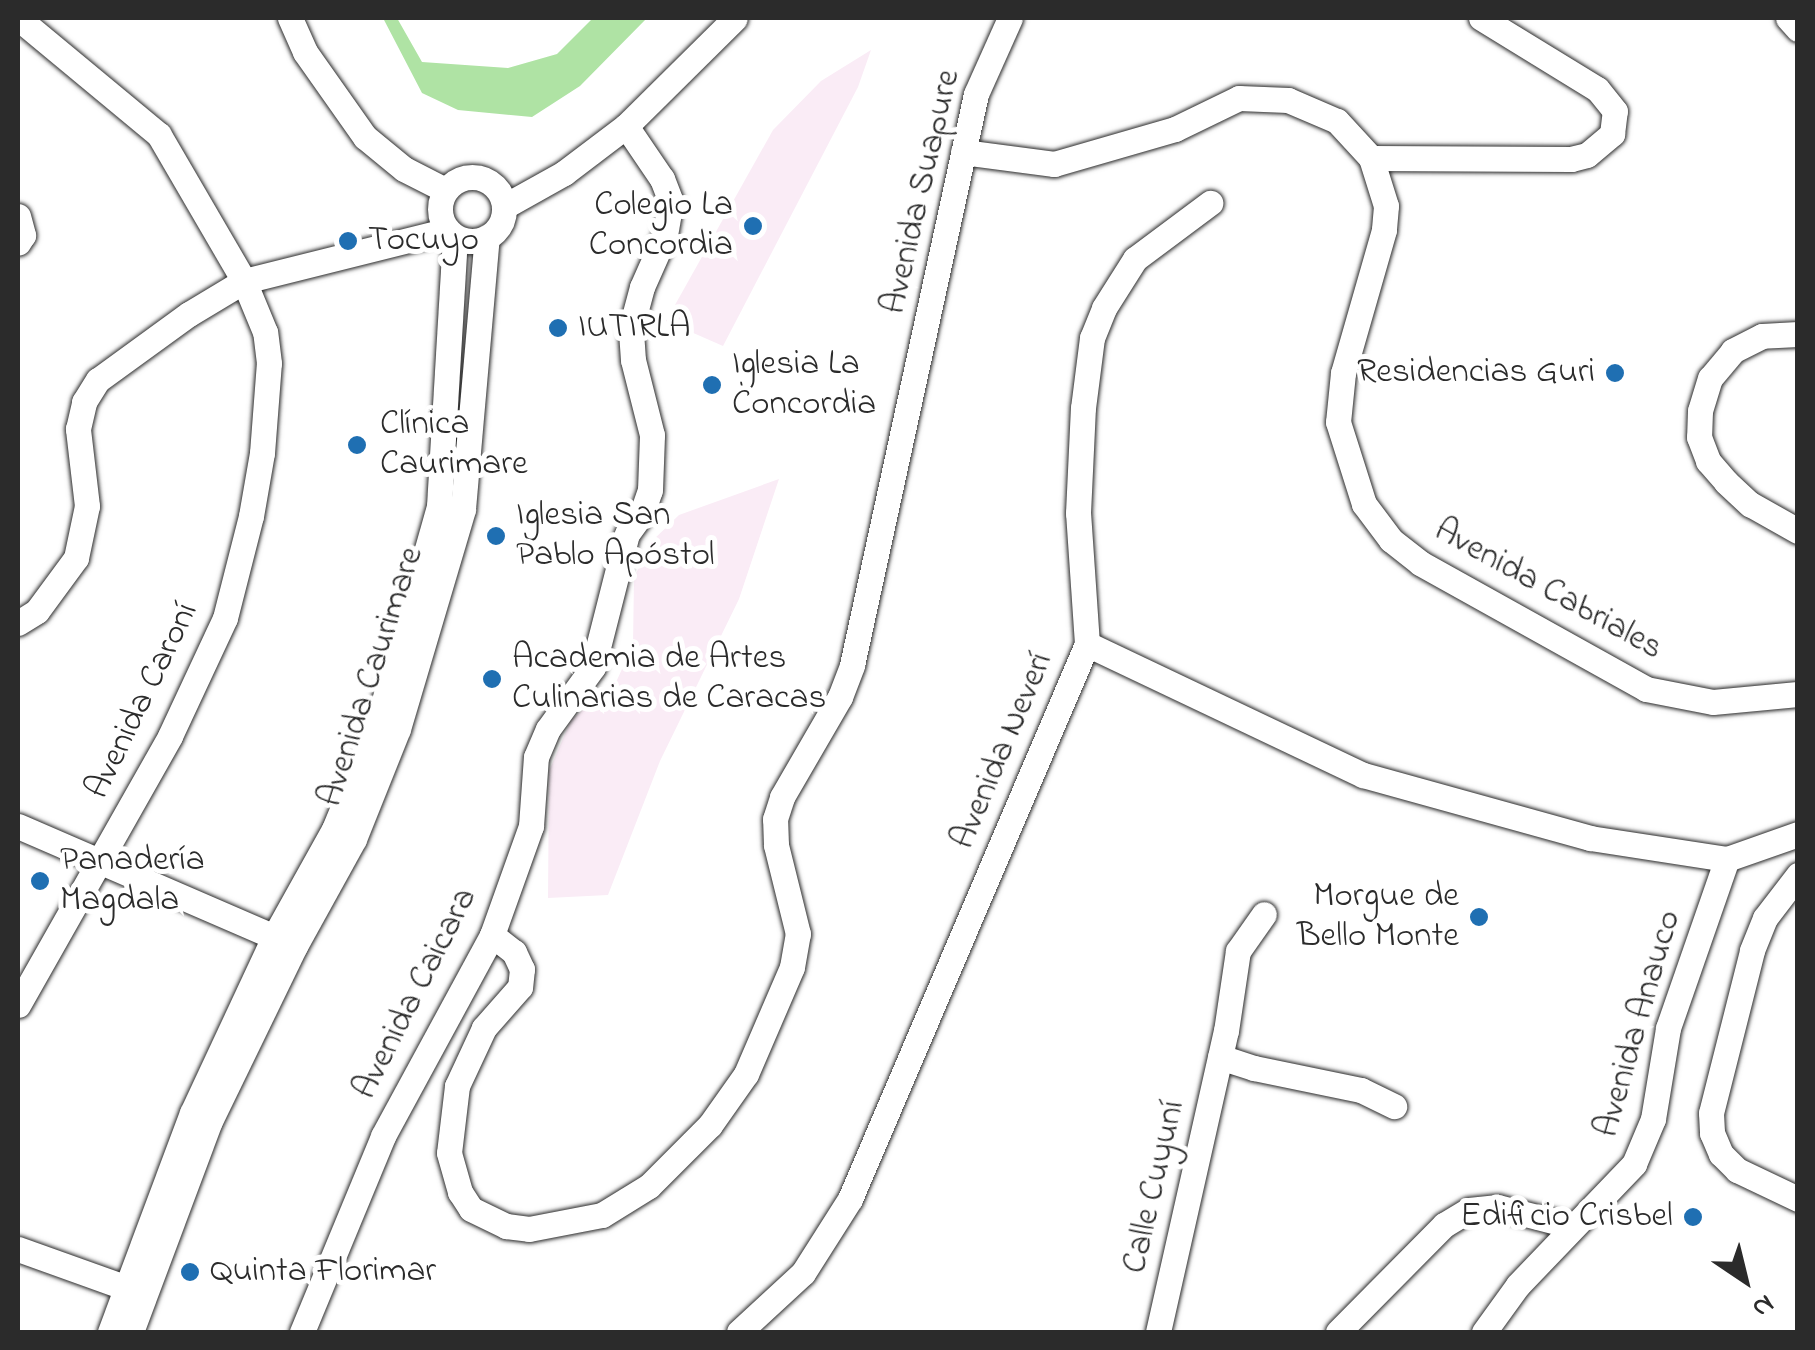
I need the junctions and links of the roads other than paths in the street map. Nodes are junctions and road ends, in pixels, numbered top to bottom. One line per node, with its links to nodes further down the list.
1 (18, 18): 18 (street, Avenida Caroní)
2 (290, 18): 11 (street)
3 (735, 18): 8 (street)
4 (1010, 18): 9 (street, Avenida Suapure)
5 (1481, 18): 10 (street)
6 (1788, 18): 7 (street)
7 (1798, 29)
8 (626, 126): 13 (street); 30 (street, Avenida Caicara)
9 (964, 152): 10 (street); 30 (street, Avenida Suapure)
10 (1372, 158): 23 (street, Avenida Cabriales)
11 (445, 190): 13 (street); 15 (street)
12 (1210, 203): 22 (street)
13 (505, 206): 16 (street)
14 (18, 216): 17 (street)
15 (452, 233): 16 (street); 18 (street); 31 (street, Avenida Caurimare)
16 (487, 237): 31 (street, Avenida Caurimare)
17 (18, 243)
18 (244, 281): 21 (street); 27 (street, Avenida Caroní)
19 (1798, 334): 20 (street)
20 (1798, 531)
21 (18, 623)
22 (1087, 644): 26 (street, Avenida Neverí); 42 (street, Avenida Neverí)
23 (1798, 694)
24 (18, 826): 27 (street)
25 (1798, 834): 26 (street, Avenida Neverí)
26 (1727, 859): 36 (street, Avenida Anauco)
27 (102, 860): 31 (street); 32 (street, Avenida Caroní)
28 (1798, 874): 35 (street)
29 (1264, 914): 33 (street, Calle Cuyuní)
30 (492, 935): 41 (street, Avenida Caicara)
31 (285, 940): 38 (street, Avenida Caurimare)
32 (18, 1005)
33 (1220, 1057): 34 (street); 43 (street, Calle Cuyuní)
34 (1394, 1106)
35 (1798, 1199)
36 (1572, 1226): 44 (street); 45 (street, Avenida Anauco)
37 (18, 1249): 38 (street)
38 (136, 1292): 39 (street, Avenida Caurimare); 40 (street, Avenida Caurimare)
39 (110, 1332)
40 (131, 1332)
41 (302, 1332)
42 (740, 1332)
43 (1158, 1332)
44 (1338, 1332)
45 (1484, 1332)

